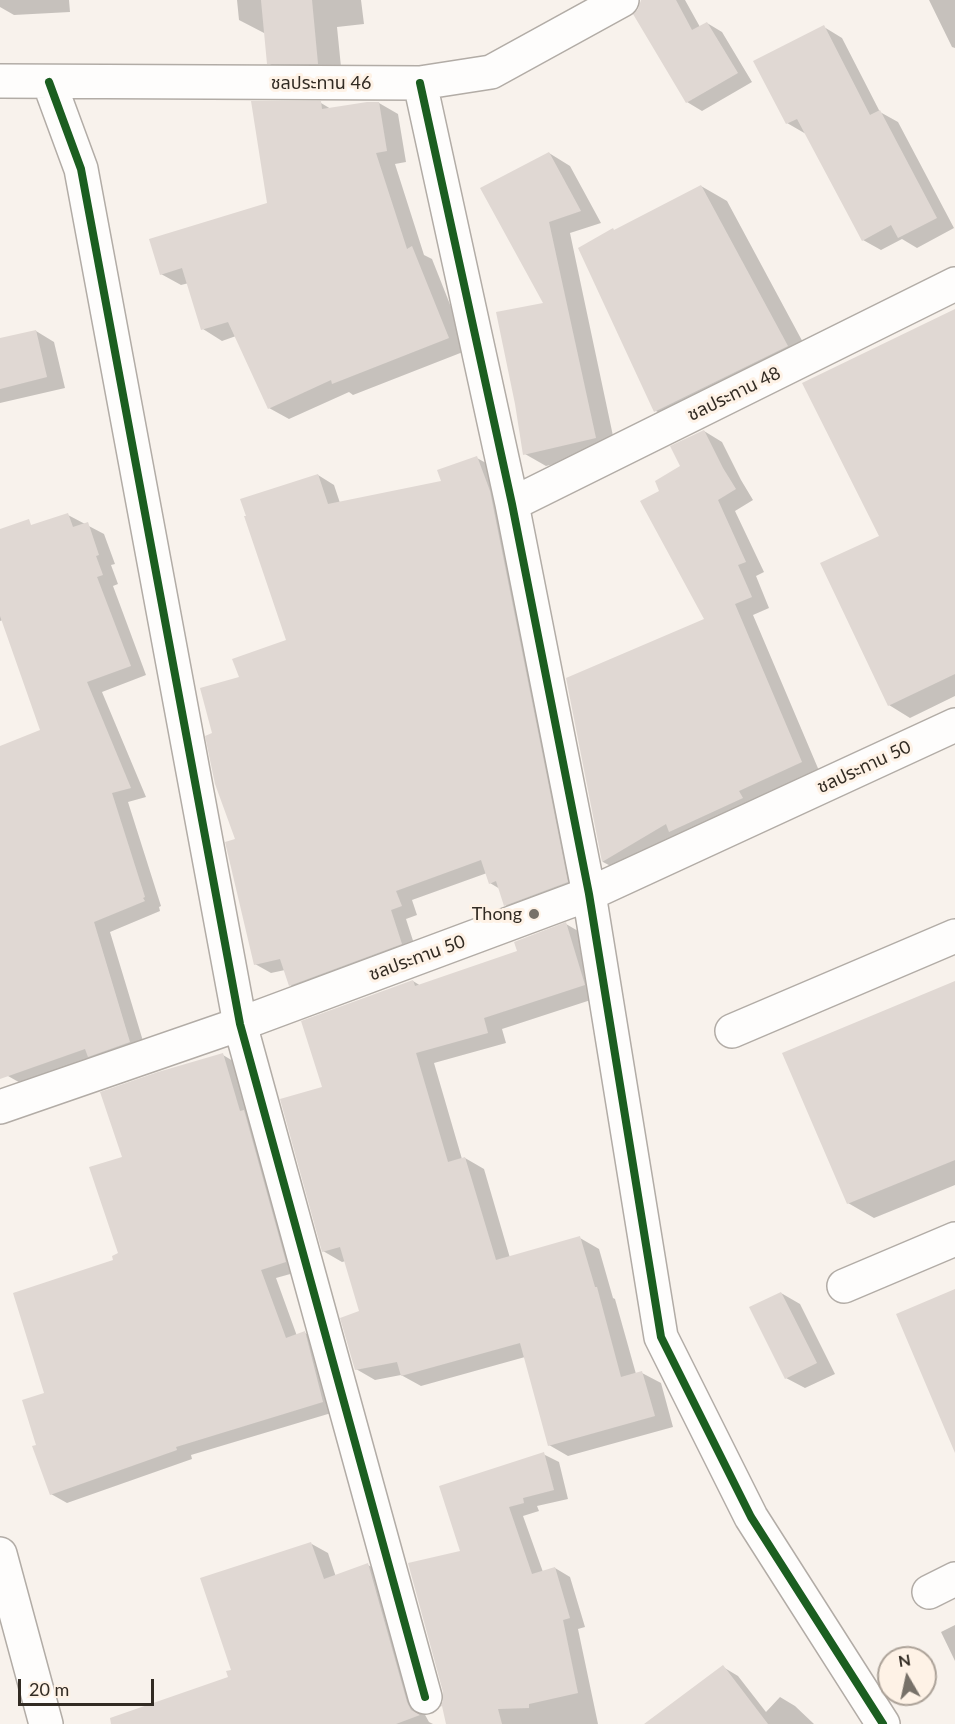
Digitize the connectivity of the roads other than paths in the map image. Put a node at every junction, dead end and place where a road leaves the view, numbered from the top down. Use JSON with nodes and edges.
{"nodes":[{"id":1,"x":622,"y":0,"type":"edge"},
{"id":2,"x":0,"y":81,"type":"edge"},
{"id":3,"x":49,"y":82,"type":"junction"},
{"id":4,"x":420,"y":83,"type":"junction"},
{"id":5,"x":955,"y":284,"type":"edge"},
{"id":6,"x":512,"y":504,"type":"junction"},
{"id":7,"x":955,"y":725,"type":"edge"},
{"id":8,"x":588,"y":894,"type":"junction"},
{"id":9,"x":955,"y":936,"type":"edge"},
{"id":10,"x":240,"y":1024,"type":"junction"},
{"id":11,"x":732,"y":1031,"type":"dead end"},
{"id":12,"x":0,"y":1107,"type":"edge"},
{"id":13,"x":955,"y":1239,"type":"edge"},
{"id":14,"x":844,"y":1286,"type":"dead end"},
{"id":15,"x":0,"y":1554,"type":"edge"},
{"id":16,"x":424,"y":1697,"type":"dead end"},
{"id":17,"x":46,"y":1724,"type":"edge"},
{"id":18,"x":883,"y":1724,"type":"edge"}],
"edges":[{"from":1,"to":4,"type":"street","name":"ชลประทาน 46"},
{"from":2,"to":3,"type":"street","name":"ชลประทาน 46"},
{"from":3,"to":4,"type":"street","name":"ชลประทาน 46"},
{"from":3,"to":10,"type":"street"},
{"from":4,"to":6,"type":"street"},
{"from":5,"to":6,"type":"street","name":"ชลประทาน 48"},
{"from":6,"to":8,"type":"street"},
{"from":7,"to":8,"type":"street","name":"ชลประทาน 50"},
{"from":8,"to":10,"type":"street","name":"ชลประทาน 50"},
{"from":8,"to":18,"type":"street"},
{"from":9,"to":11,"type":"street"},
{"from":10,"to":12,"type":"street","name":"ชลประทาน 50"},
{"from":10,"to":16,"type":"street"},
{"from":13,"to":14,"type":"street"},
{"from":15,"to":17,"type":"street"}]}
